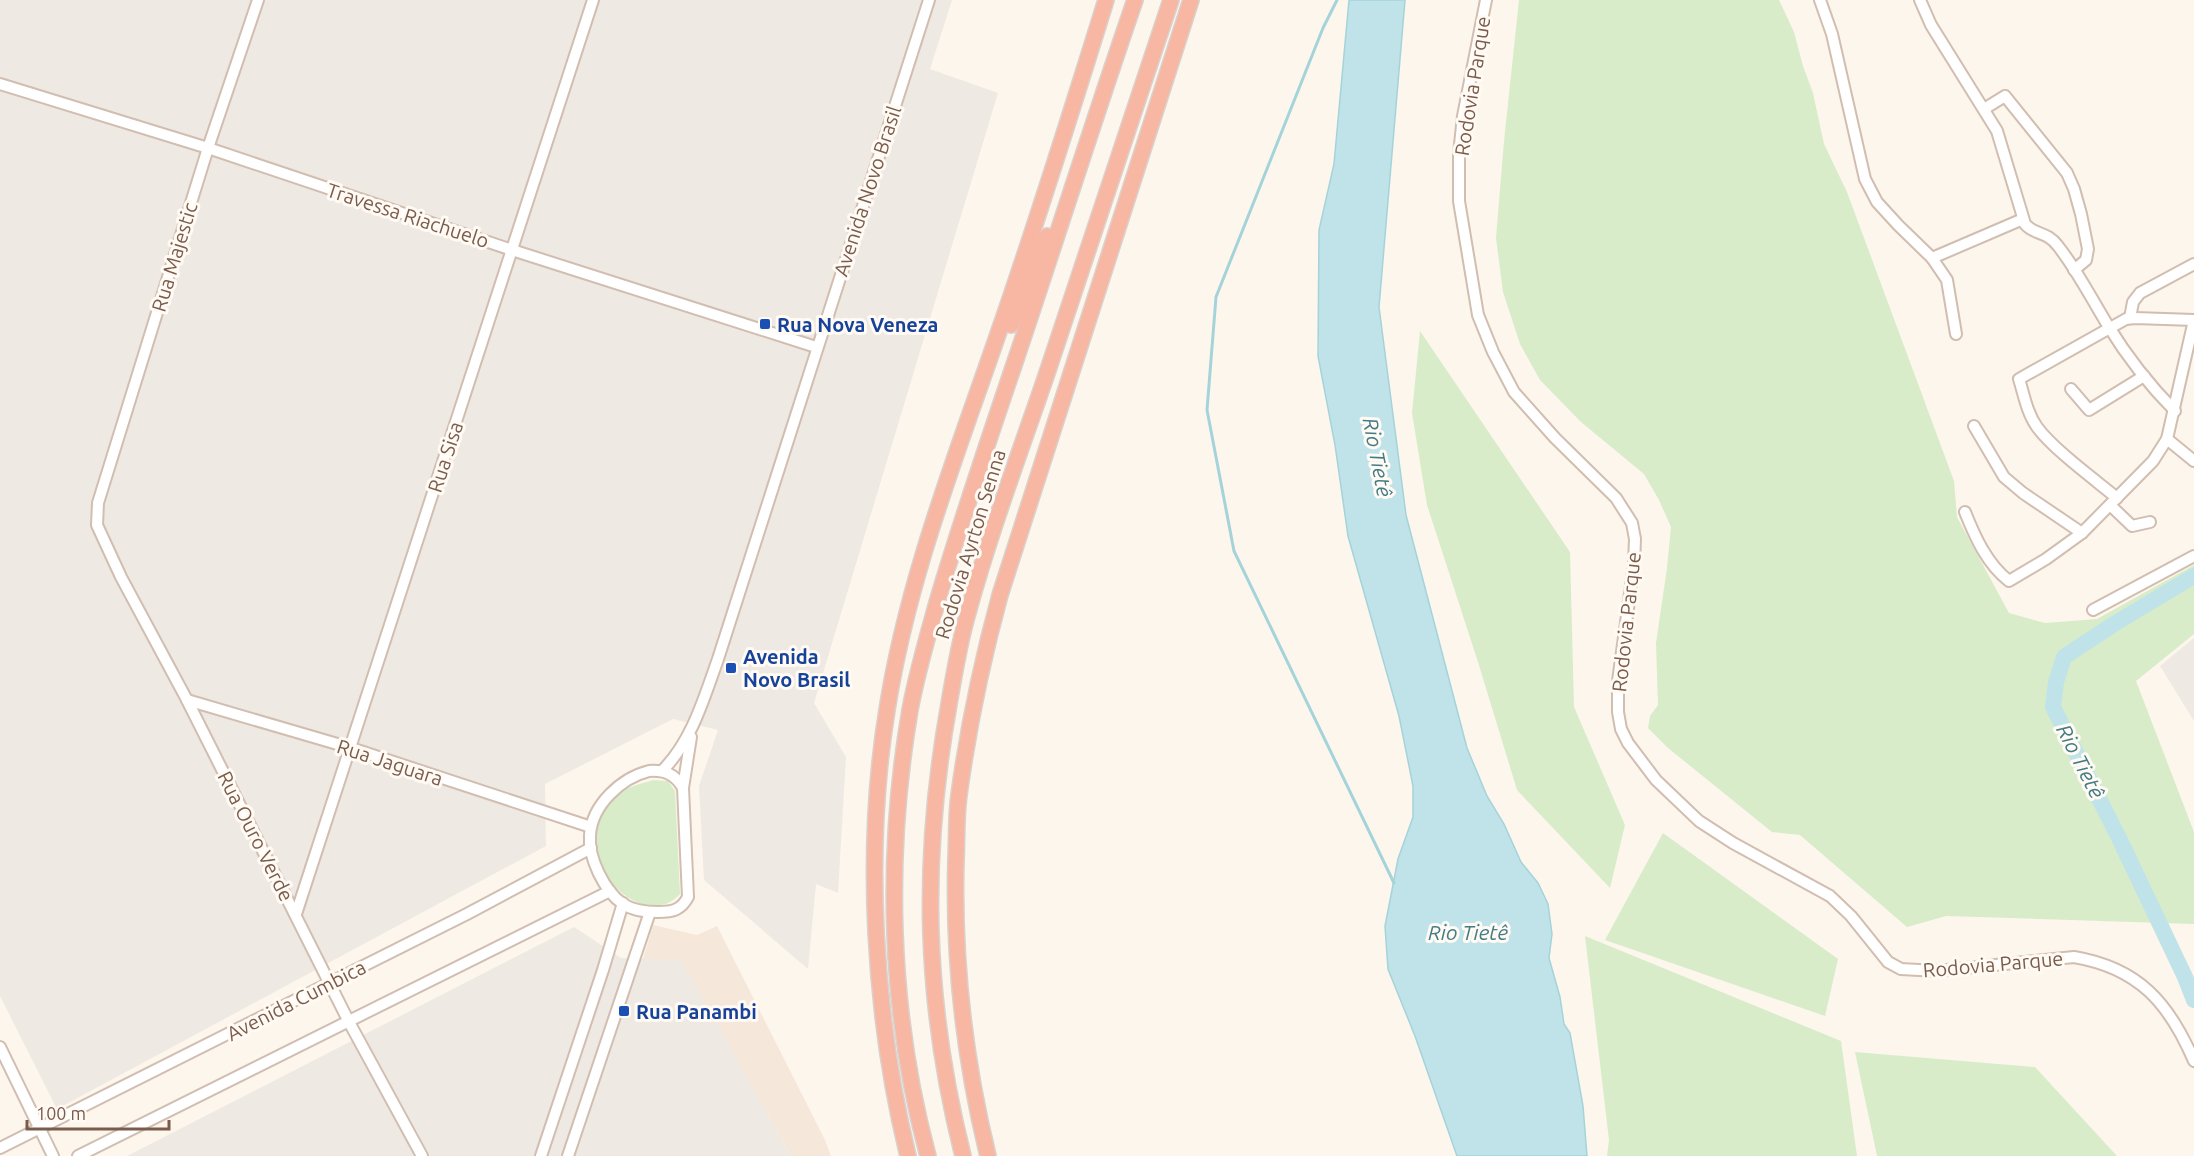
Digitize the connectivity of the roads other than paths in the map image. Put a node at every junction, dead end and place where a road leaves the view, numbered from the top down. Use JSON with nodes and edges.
{"nodes":[{"id":1,"x":258,"y":0,"type":"edge"},
{"id":2,"x":594,"y":0,"type":"edge"},
{"id":3,"x":929,"y":0,"type":"edge"},
{"id":4,"x":1106,"y":0,"type":"edge"},
{"id":5,"x":1135,"y":0,"type":"edge"},
{"id":6,"x":1171,"y":0,"type":"edge"},
{"id":7,"x":1191,"y":0,"type":"edge"},
{"id":8,"x":1486,"y":0,"type":"edge"},
{"id":9,"x":1820,"y":0,"type":"edge"},
{"id":10,"x":1920,"y":0,"type":"edge"},
{"id":11,"x":0,"y":84,"type":"edge"},
{"id":12,"x":1103,"y":93,"type":"junction"},
{"id":13,"x":1984,"y":109,"type":"junction"},
{"id":14,"x":208,"y":148,"type":"junction"},
{"id":15,"x":2023,"y":219,"type":"junction"},
{"id":16,"x":512,"y":250,"type":"junction"},
{"id":17,"x":1932,"y":258,"type":"junction"},
{"id":18,"x":2194,"y":264,"type":"edge"},
{"id":19,"x":2074,"y":270,"type":"junction"},
{"id":20,"x":2130,"y":318,"type":"junction"},
{"id":21,"x":2194,"y":320,"type":"edge"},
{"id":22,"x":2109,"y":327,"type":"junction"},
{"id":23,"x":1956,"y":334,"type":"dead end"},
{"id":24,"x":816,"y":347,"type":"junction"},
{"id":25,"x":987,"y":366,"type":"junction"},
{"id":26,"x":2144,"y":376,"type":"junction"},
{"id":27,"x":2071,"y":389,"type":"dead end"},
{"id":28,"x":2175,"y":411,"type":"junction"},
{"id":29,"x":1974,"y":426,"type":"dead end"},
{"id":30,"x":2167,"y":439,"type":"junction"},
{"id":31,"x":2194,"y":461,"type":"edge"},
{"id":32,"x":2113,"y":501,"type":"junction"},
{"id":33,"x":1965,"y":512,"type":"dead end"},
{"id":34,"x":96,"y":515,"type":"joint"},
{"id":35,"x":2150,"y":522,"type":"dead end"},
{"id":36,"x":2082,"y":533,"type":"junction"},
{"id":37,"x":2194,"y":556,"type":"edge"},
{"id":38,"x":2093,"y":610,"type":"dead end"},
{"id":39,"x":187,"y":700,"type":"junction"},
{"id":40,"x":693,"y":725,"type":"junction"},
{"id":41,"x":351,"y":748,"type":"junction"},
{"id":42,"x":662,"y":771,"type":"junction"},
{"id":43,"x":683,"y":788,"type":"junction"},
{"id":44,"x":591,"y":826,"type":"junction"},
{"id":45,"x":591,"y":848,"type":"junction"},
{"id":46,"x":610,"y":891,"type":"junction"},
{"id":47,"x":623,"y":903,"type":"junction"},
{"id":48,"x":650,"y":912,"type":"junction"},
{"id":49,"x":296,"y":914,"type":"junction"},
{"id":50,"x":330,"y":983,"type":"junction"},
{"id":51,"x":349,"y":1022,"type":"junction"},
{"id":52,"x":0,"y":1047,"type":"edge"},
{"id":53,"x":2194,"y":1061,"type":"edge"},
{"id":54,"x":40,"y":1128,"type":"junction"},
{"id":55,"x":0,"y":1148,"type":"edge"},
{"id":56,"x":53,"y":1156,"type":"edge"},
{"id":57,"x":78,"y":1156,"type":"edge"},
{"id":58,"x":422,"y":1156,"type":"edge"},
{"id":59,"x":541,"y":1156,"type":"edge"},
{"id":60,"x":568,"y":1156,"type":"edge"},
{"id":61,"x":908,"y":1156,"type":"edge"},
{"id":62,"x":928,"y":1156,"type":"edge"},
{"id":63,"x":963,"y":1156,"type":"edge"},
{"id":64,"x":988,"y":1156,"type":"edge"}],
"edges":[{"from":1,"to":14,"type":"street","name":"Rua Majestic"},
{"from":2,"to":16,"type":"street","name":"Rua Sisa"},
{"from":3,"to":24,"type":"street","name":"Avenida Novo Brasil"},
{"from":4,"to":25,"type":"highway"},
{"from":5,"to":12,"type":"highway","name":"Rodovia Ayrton Senna"},
{"from":6,"to":63,"type":"highway","name":"Rodovia Ayrton Senna"},
{"from":7,"to":64,"type":"highway"},
{"from":8,"to":53,"type":"street","name":"Rodovia Parque"},
{"from":9,"to":17,"type":"street"},
{"from":10,"to":13,"type":"street"},
{"from":11,"to":14,"type":"street","name":"Travessa Riachuelo"},
{"from":12,"to":25,"type":"highway"},
{"from":12,"to":62,"type":"highway","name":"Rodovia Ayrton Senna"},
{"from":13,"to":15,"type":"street"},
{"from":13,"to":19,"type":"street"},
{"from":14,"to":16,"type":"street","name":"Travessa Riachuelo"},
{"from":14,"to":34,"type":"street","name":"Rua Majestic"},
{"from":15,"to":17,"type":"street"},
{"from":15,"to":19,"type":"street"},
{"from":16,"to":24,"type":"street","name":"Travessa Riachuelo"},
{"from":16,"to":41,"type":"street","name":"Rua Sisa"},
{"from":17,"to":23,"type":"street"},
{"from":18,"to":20,"type":"street"},
{"from":19,"to":22,"type":"street"},
{"from":20,"to":21,"type":"street"},
{"from":20,"to":22,"type":"street"},
{"from":21,"to":28,"type":"street"},
{"from":22,"to":26,"type":"street"},
{"from":22,"to":32,"type":"street"},
{"from":24,"to":40,"type":"street","name":"Avenida Novo Brasil"},
{"from":25,"to":61,"type":"highway"},
{"from":26,"to":27,"type":"street"},
{"from":26,"to":28,"type":"street"},
{"from":28,"to":30,"type":"street"},
{"from":29,"to":36,"type":"street"},
{"from":30,"to":31,"type":"street"},
{"from":30,"to":32,"type":"street"},
{"from":32,"to":35,"type":"street"},
{"from":32,"to":36,"type":"street"},
{"from":33,"to":36,"type":"street"},
{"from":34,"to":39,"type":"street","name":"Rua Ouro Verde"},
{"from":37,"to":38,"type":"street"},
{"from":39,"to":41,"type":"street","name":"Rua Jaguara"},
{"from":39,"to":49,"type":"street","name":"Rua Ouro Verde"},
{"from":40,"to":42,"type":"street","name":"Avenida Novo Brasil"},
{"from":40,"to":43,"type":"street","name":"Avenida Novo Brasil"},
{"from":41,"to":44,"type":"street","name":"Rua Jaguara"},
{"from":41,"to":49,"type":"street","name":"Rua Sisa"},
{"from":42,"to":43,"type":"street"},
{"from":42,"to":44,"type":"street"},
{"from":43,"to":48,"type":"street"},
{"from":44,"to":45,"type":"street"},
{"from":45,"to":46,"type":"street"},
{"from":45,"to":50,"type":"street","name":"Avenida Cumbica"},
{"from":46,"to":47,"type":"street"},
{"from":46,"to":51,"type":"street","name":"Avenida Cumbica"},
{"from":47,"to":48,"type":"street"},
{"from":47,"to":59,"type":"street"},
{"from":48,"to":60,"type":"street"},
{"from":49,"to":50,"type":"street","name":"Rua Ouro Verde"},
{"from":50,"to":51,"type":"street","name":"Rua Ouro Verde"},
{"from":50,"to":54,"type":"street","name":"Avenida Cumbica"},
{"from":51,"to":57,"type":"street","name":"Avenida Cumbica"},
{"from":51,"to":58,"type":"street","name":"Rua Ouro Verde"},
{"from":52,"to":54,"type":"street"},
{"from":54,"to":55,"type":"street","name":"Avenida Cumbica"},
{"from":54,"to":56,"type":"street"}]}
